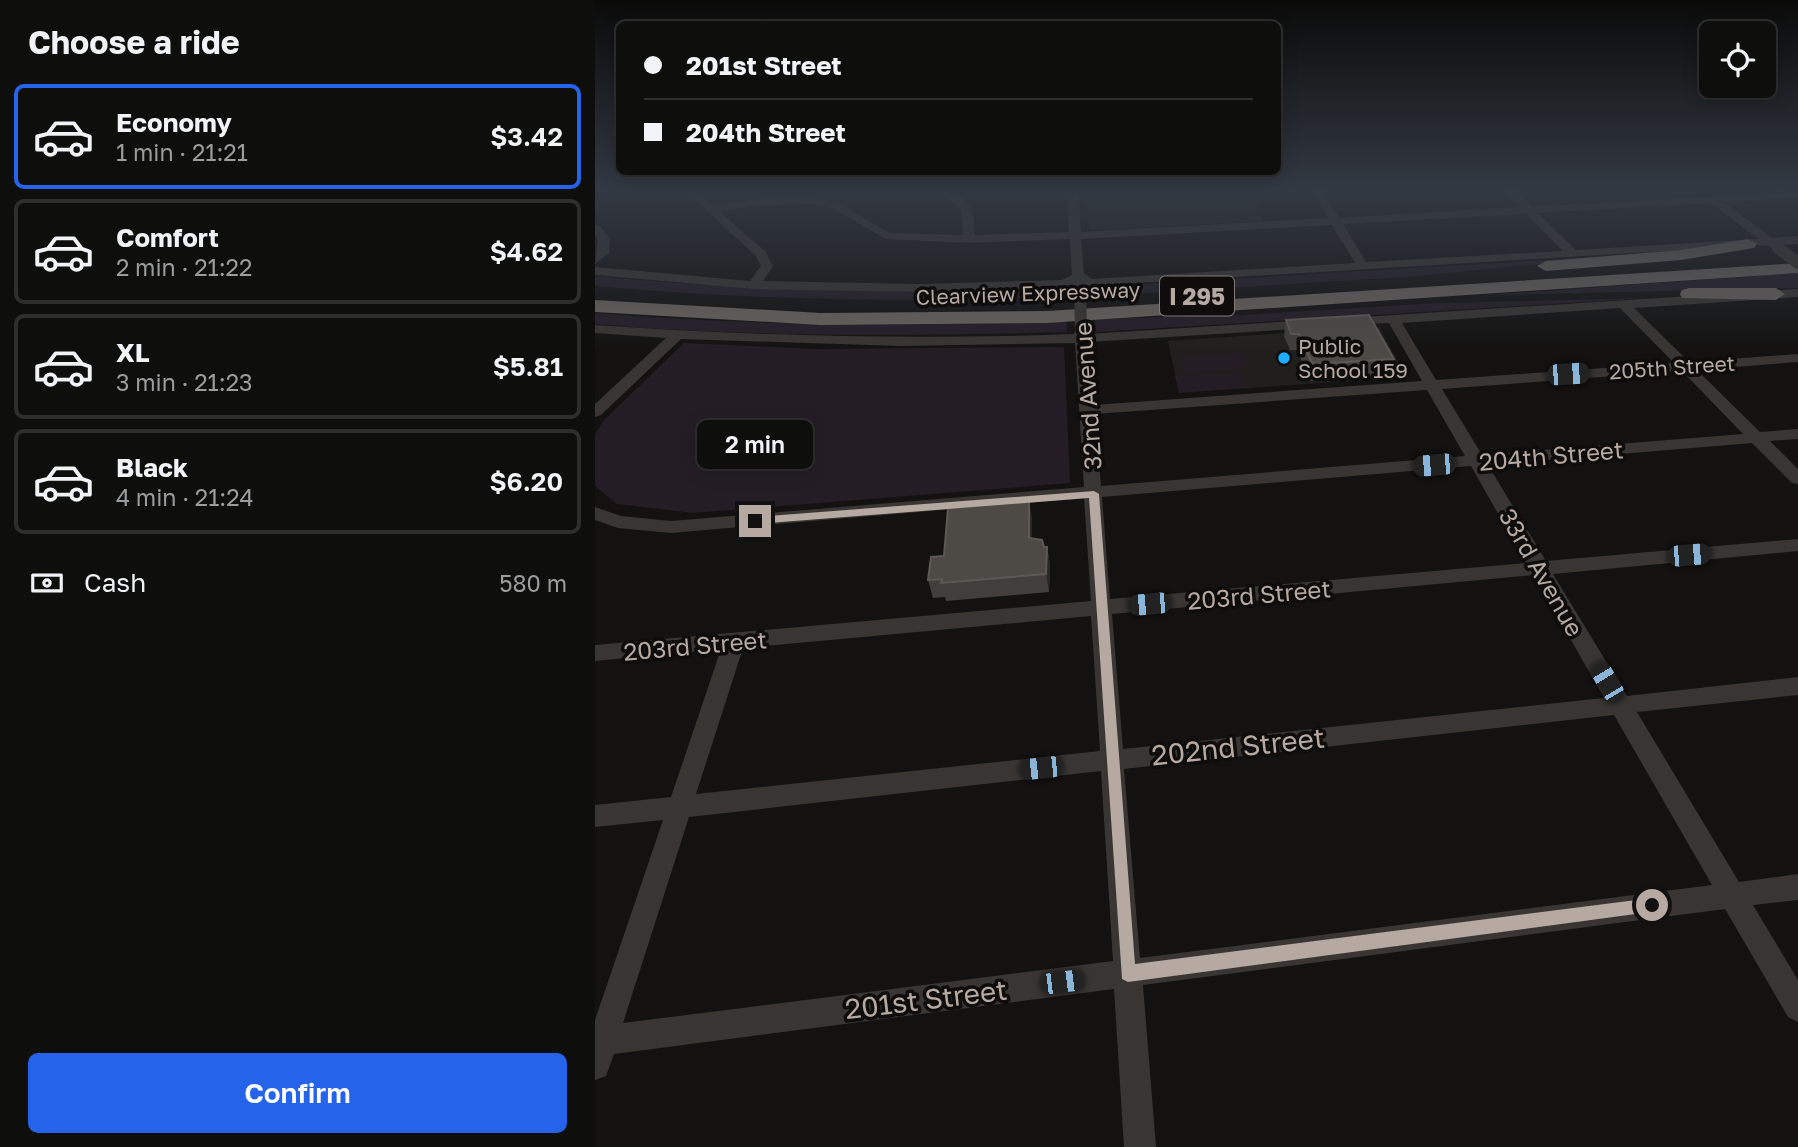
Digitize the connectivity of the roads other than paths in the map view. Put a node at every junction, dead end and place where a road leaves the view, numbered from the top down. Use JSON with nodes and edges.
{"nodes":[{"id":1,"x":604,"y":244,"type":"edge"},
{"id":2,"x":749,"y":244,"type":"edge"},
{"id":3,"x":1077,"y":244,"type":"edge"},
{"id":4,"x":1349,"y":244,"type":"edge"},
{"id":5,"x":1563,"y":244,"type":"edge"},
{"id":6,"x":1748,"y":244,"type":"junction"},
{"id":7,"x":1781,"y":244,"type":"edge"},
{"id":8,"x":1774,"y":245,"type":"junction"},
{"id":9,"x":1574,"y":255,"type":"junction"},
{"id":10,"x":1798,"y":257,"type":"edge"},
{"id":11,"x":595,"y":260,"type":"edge"},
{"id":12,"x":1798,"y":262,"type":"edge"},
{"id":13,"x":1363,"y":267,"type":"junction"},
{"id":14,"x":1798,"y":268,"type":"edge"},
{"id":15,"x":595,"y":271,"type":"edge"},
{"id":16,"x":1079,"y":276,"type":"junction"},
{"id":17,"x":754,"y":285,"type":"junction"},
{"id":18,"x":1347,"y":287,"type":"junction"},
{"id":19,"x":595,"y":293,"type":"edge"},
{"id":20,"x":1798,"y":293,"type":"edge"},
{"id":21,"x":1776,"y":294,"type":"junction"},
{"id":22,"x":1623,"y":304,"type":"junction"},
{"id":23,"x":1259,"y":305,"type":"junction"},
{"id":24,"x":595,"y":306,"type":"edge"},
{"id":25,"x":1394,"y":319,"type":"junction"},
{"id":26,"x":595,"y":329,"type":"edge"},
{"id":27,"x":677,"y":335,"type":"junction"},
{"id":28,"x":1081,"y":335,"type":"junction"},
{"id":29,"x":1798,"y":358,"type":"edge"},
{"id":30,"x":1685,"y":366,"type":"junction"},
{"id":31,"x":1431,"y":384,"type":"junction"},
{"id":32,"x":599,"y":404,"type":"edge"},
{"id":33,"x":1086,"y":410,"type":"junction"},
{"id":34,"x":1798,"y":434,"type":"edge"},
{"id":35,"x":1761,"y":442,"type":"junction"},
{"id":36,"x":1798,"y":443,"type":"edge"},
{"id":37,"x":1479,"y":465,"type":"junction"},
{"id":38,"x":1798,"y":479,"type":"edge"},
{"id":39,"x":1094,"y":494,"type":"junction"},
{"id":40,"x":595,"y":513,"type":"edge"},
{"id":41,"x":1798,"y":545,"type":"edge"},
{"id":42,"x":1540,"y":568,"type":"junction"},
{"id":43,"x":1102,"y":608,"type":"junction"},
{"id":44,"x":734,"y":642,"type":"junction"},
{"id":45,"x":595,"y":653,"type":"edge"},
{"id":46,"x":1798,"y":686,"type":"edge"},
{"id":47,"x":1621,"y":705,"type":"junction"},
{"id":48,"x":1113,"y":760,"type":"junction"},
{"id":49,"x":680,"y":806,"type":"junction"},
{"id":50,"x":595,"y":816,"type":"edge"},
{"id":51,"x":1798,"y":887,"type":"edge"},
{"id":52,"x":1732,"y":895,"type":"junction"},
{"id":53,"x":1128,"y":973,"type":"junction"},
{"id":54,"x":1798,"y":1007,"type":"edge"},
{"id":55,"x":598,"y":1049,"type":"edge"},
{"id":56,"x":1140,"y":1147,"type":"edge"}],
"edges":[{"from":1,"to":11,"type":"street"},
{"from":2,"to":17,"type":"street"},
{"from":3,"to":16,"type":"street","name":"32nd Avenue"},
{"from":4,"to":13,"type":"street"},
{"from":5,"to":9,"type":"street"},
{"from":6,"to":8,"type":"street"},
{"from":6,"to":9,"type":"street"},
{"from":6,"to":18,"type":"highway"},
{"from":7,"to":8,"type":"street"},
{"from":8,"to":12,"type":"street","bridge":true},
{"from":9,"to":13,"type":"street"},
{"from":10,"to":18,"type":"highway","name":"Clearview Expressway","number":"I 295"},
{"from":13,"to":16,"type":"street"},
{"from":14,"to":23,"type":"highway","name":"Clearview Expressway","number":"I 295"},
{"from":15,"to":17,"type":"street"},
{"from":16,"to":17,"type":"street"},
{"from":16,"to":28,"type":"street","name":"32nd Avenue","bridge":true},
{"from":18,"to":19,"type":"highway","name":"Clearview Expressway","number":"I 295"},
{"from":20,"to":21,"type":"street","name":"Clearview Expressway"},
{"from":21,"to":22,"type":"street","name":"Clearview Expressway"},
{"from":21,"to":23,"type":"highway"},
{"from":22,"to":25,"type":"street","name":"Clearview Expressway"},
{"from":22,"to":30,"type":"street"},
{"from":23,"to":24,"type":"highway","name":"Clearview Expressway","number":"I 295"},
{"from":25,"to":28,"type":"street","name":"Clearview Expressway"},
{"from":25,"to":31,"type":"street","name":"33rd Avenue"},
{"from":26,"to":27,"type":"street","name":"Clearview Expressway"},
{"from":27,"to":28,"type":"street","name":"Clearview Expressway"},
{"from":27,"to":32,"type":"street"},
{"from":28,"to":33,"type":"street","name":"32nd Avenue"},
{"from":29,"to":30,"type":"street","name":"205th Street"},
{"from":30,"to":31,"type":"street","name":"205th Street"},
{"from":30,"to":35,"type":"street"},
{"from":31,"to":33,"type":"street","name":"205th Street"},
{"from":31,"to":37,"type":"street","name":"33rd Avenue"},
{"from":33,"to":39,"type":"street","name":"32nd Avenue"},
{"from":34,"to":35,"type":"street","name":"204th Street"},
{"from":35,"to":36,"type":"street","name":"204th Street"},
{"from":35,"to":37,"type":"street","name":"204th Street"},
{"from":35,"to":38,"type":"street"},
{"from":37,"to":39,"type":"street","name":"204th Street"},
{"from":37,"to":42,"type":"street","name":"33rd Avenue"},
{"from":39,"to":40,"type":"street","name":"204th Street"},
{"from":39,"to":43,"type":"street","name":"32nd Avenue"},
{"from":41,"to":42,"type":"street","name":"203rd Street"},
{"from":42,"to":43,"type":"street","name":"203rd Street"},
{"from":42,"to":47,"type":"street","name":"33rd Avenue"},
{"from":43,"to":44,"type":"street","name":"203rd Street"},
{"from":43,"to":48,"type":"street","name":"32nd Avenue"},
{"from":44,"to":45,"type":"street","name":"203rd Street"},
{"from":44,"to":49,"type":"street"},
{"from":46,"to":47,"type":"street","name":"202nd Street"},
{"from":47,"to":48,"type":"street","name":"202nd Street"},
{"from":47,"to":52,"type":"street","name":"33rd Avenue"},
{"from":48,"to":49,"type":"street","name":"202nd Street"},
{"from":48,"to":53,"type":"street","name":"32nd Avenue"},
{"from":49,"to":50,"type":"street","name":"202nd Street"},
{"from":49,"to":55,"type":"street"},
{"from":51,"to":52,"type":"street","name":"201st Street"},
{"from":52,"to":53,"type":"street","name":"201st Street"},
{"from":52,"to":54,"type":"street","name":"33rd Avenue"},
{"from":53,"to":55,"type":"street","name":"201st Street"},
{"from":53,"to":56,"type":"street","name":"32nd Avenue"}]}
